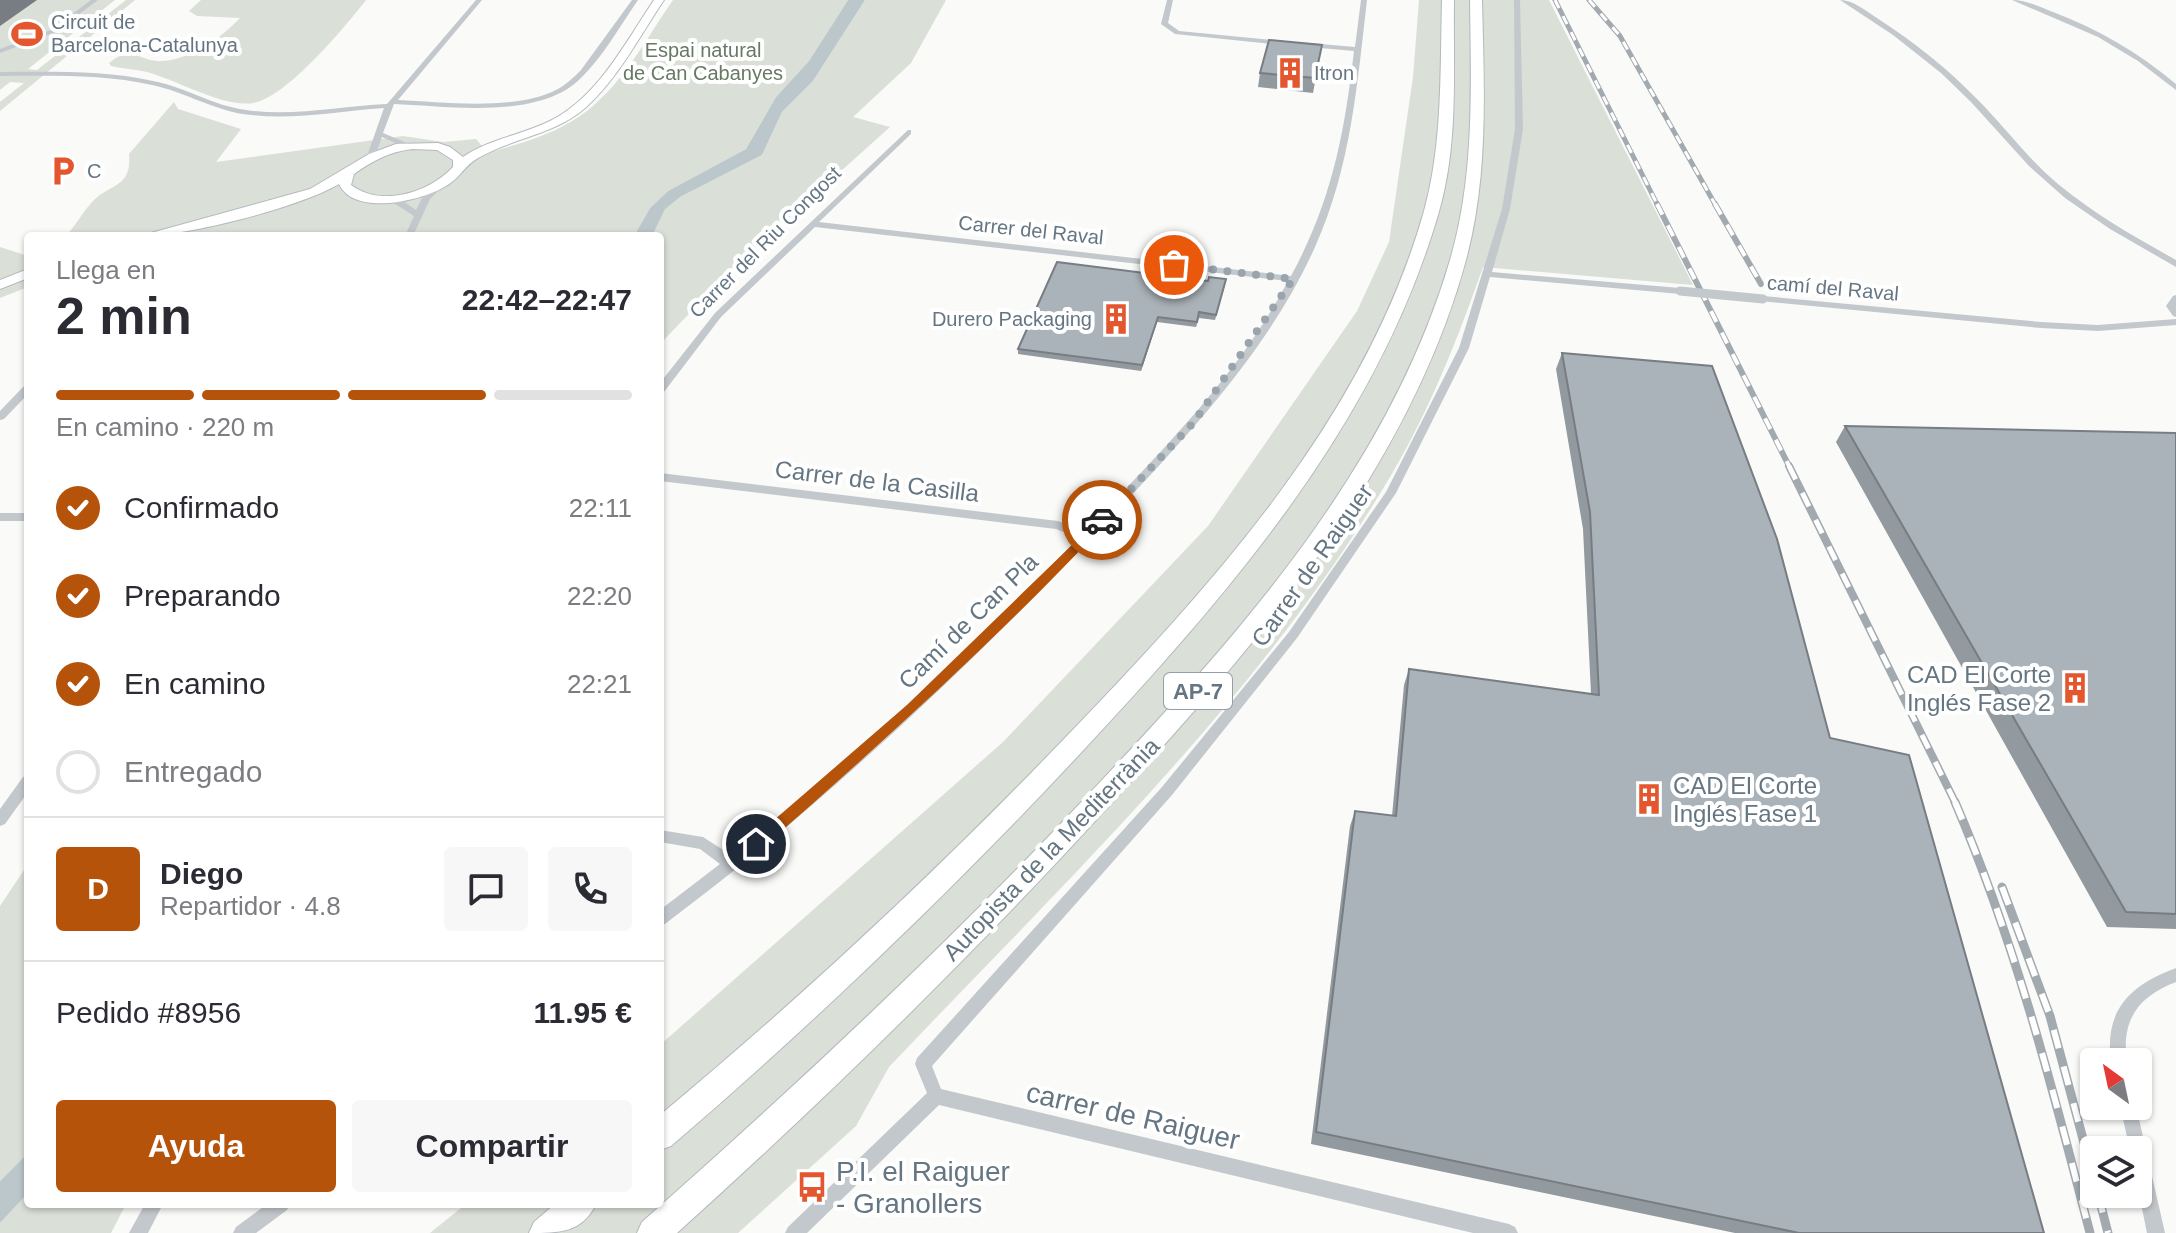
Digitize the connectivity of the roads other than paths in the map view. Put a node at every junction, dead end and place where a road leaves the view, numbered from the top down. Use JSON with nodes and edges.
{"nodes":[{"id":1,"x":95,"y":0,"type":"edge"},
{"id":2,"x":479,"y":0,"type":"edge"},
{"id":3,"x":635,"y":0,"type":"edge"},
{"id":4,"x":649,"y":0,"type":"edge"},
{"id":5,"x":659,"y":0,"type":"edge"},
{"id":6,"x":1170,"y":0,"type":"edge"},
{"id":7,"x":1364,"y":0,"type":"edge"},
{"id":8,"x":1448,"y":0,"type":"edge"},
{"id":9,"x":1476,"y":0,"type":"edge"},
{"id":10,"x":1517,"y":0,"type":"edge"},
{"id":11,"x":1843,"y":0,"type":"edge"},
{"id":12,"x":2015,"y":0,"type":"edge"},
{"id":13,"x":1357,"y":49,"type":"junction"},
{"id":14,"x":0,"y":51,"type":"edge"},
{"id":15,"x":0,"y":74,"type":"edge"},
{"id":16,"x":2176,"y":88,"type":"edge"},
{"id":17,"x":391,"y":104,"type":"junction"},
{"id":18,"x":908,"y":132,"type":"dead end"},
{"id":19,"x":380,"y":134,"type":"junction"},
{"id":20,"x":410,"y":146,"type":"junction"},
{"id":21,"x":448,"y":149,"type":"junction"},
{"id":22,"x":371,"y":156,"type":"junction"},
{"id":23,"x":459,"y":166,"type":"junction"},
{"id":24,"x":348,"y":173,"type":"junction"},
{"id":25,"x":443,"y":183,"type":"junction"},
{"id":26,"x":360,"y":196,"type":"junction"},
{"id":27,"x":295,"y":199,"type":"junction"},
{"id":28,"x":385,"y":199,"type":"junction"},
{"id":29,"x":419,"y":216,"type":"junction"},
{"id":30,"x":813,"y":224,"type":"junction"},
{"id":31,"x":162,"y":232,"type":"edge"},
{"id":32,"x":411,"y":232,"type":"edge"},
{"id":33,"x":2175,"y":263,"type":"edge"},
{"id":34,"x":1487,"y":274,"type":"junction"},
{"id":35,"x":24,"y":275,"type":"edge"},
{"id":36,"x":1293,"y":279,"type":"junction"},
{"id":37,"x":0,"y":285,"type":"edge"},
{"id":38,"x":2176,"y":298,"type":"edge"},
{"id":39,"x":2176,"y":314,"type":"edge"},
{"id":40,"x":2176,"y":322,"type":"edge"},
{"id":41,"x":664,"y":385,"type":"edge"},
{"id":42,"x":24,"y":392,"type":"edge"},
{"id":43,"x":0,"y":417,"type":"edge"},
{"id":44,"x":664,"y":477,"type":"edge"},
{"id":45,"x":0,"y":517,"type":"edge"},
{"id":46,"x":24,"y":517,"type":"edge"},
{"id":47,"x":1086,"y":537,"type":"junction"},
{"id":48,"x":24,"y":787,"type":"edge"},
{"id":49,"x":0,"y":820,"type":"edge"},
{"id":50,"x":664,"y":837,"type":"edge"},
{"id":51,"x":732,"y":864,"type":"junction"},
{"id":52,"x":664,"y":916,"type":"edge"},
{"id":53,"x":2176,"y":975,"type":"edge"},
{"id":54,"x":2116,"y":1048,"type":"edge"},
{"id":55,"x":936,"y":1096,"type":"junction"},
{"id":56,"x":664,"y":1132,"type":"edge"},
{"id":57,"x":152,"y":1208,"type":"edge"},
{"id":58,"x":276,"y":1208,"type":"edge"},
{"id":59,"x":575,"y":1208,"type":"edge"},
{"id":60,"x":2151,"y":1208,"type":"edge"},
{"id":61,"x":138,"y":1233,"type":"edge"},
{"id":62,"x":242,"y":1233,"type":"edge"},
{"id":63,"x":545,"y":1233,"type":"edge"},
{"id":64,"x":653,"y":1233,"type":"edge"},
{"id":65,"x":794,"y":1233,"type":"edge"},
{"id":66,"x":1509,"y":1233,"type":"edge"},
{"id":67,"x":2156,"y":1233,"type":"edge"}],
"edges":[{"from":1,"to":14,"type":"street"},
{"from":2,"to":17,"type":"street"},
{"from":3,"to":17,"type":"street"},
{"from":4,"to":21,"type":"street"},
{"from":5,"to":23,"type":"street"},
{"from":6,"to":13,"type":"street"},
{"from":7,"to":13,"type":"street","name":"Camí de Can Pla"},
{"from":8,"to":56,"type":"highway","number":"AP-7"},
{"from":9,"to":64,"type":"highway","name":"Autopista de la Mediterrània","number":"AP-7"},
{"from":10,"to":34,"type":"street","name":"Carrer de Raiguer"},
{"from":11,"to":33,"type":"street"},
{"from":12,"to":16,"type":"street"},
{"from":13,"to":36,"type":"street","name":"Camí de Can Pla"},
{"from":15,"to":17,"type":"street"},
{"from":17,"to":19,"type":"street"},
{"from":18,"to":30,"type":"street","name":"Carrer del Riu Congost"},
{"from":19,"to":20,"type":"street"},
{"from":19,"to":22,"type":"street"},
{"from":20,"to":21,"type":"street"},
{"from":20,"to":22,"type":"street"},
{"from":21,"to":23,"type":"street"},
{"from":22,"to":24,"type":"street"},
{"from":23,"to":25,"type":"street"},
{"from":24,"to":26,"type":"street"},
{"from":24,"to":27,"type":"street"},
{"from":25,"to":28,"type":"street"},
{"from":25,"to":29,"type":"street"},
{"from":26,"to":27,"type":"street"},
{"from":26,"to":28,"type":"street"},
{"from":27,"to":31,"type":"street"},
{"from":28,"to":29,"type":"street"},
{"from":29,"to":32,"type":"street"},
{"from":30,"to":36,"type":"street","name":"Carrer del Raval"},
{"from":30,"to":41,"type":"street","name":"Carrer del Riu Congost"},
{"from":34,"to":40,"type":"street","name":"camí del Raval","bridge":true},
{"from":34,"to":55,"type":"street","name":"Carrer de Raiguer"},
{"from":35,"to":37,"type":"street"},
{"from":36,"to":47,"type":"street","name":"Camí de Can Pla"},
{"from":38,"to":39,"type":"street"},
{"from":42,"to":43,"type":"street"},
{"from":44,"to":47,"type":"street","name":"Carrer de la Casilla"},
{"from":45,"to":46,"type":"street"},
{"from":47,"to":51,"type":"street","name":"Camí de Can Pla"},
{"from":48,"to":49,"type":"street"},
{"from":50,"to":51,"type":"street"},
{"from":51,"to":52,"type":"street","name":"Camí de Can Pla"},
{"from":53,"to":54,"type":"street"},
{"from":55,"to":65,"type":"street"},
{"from":55,"to":66,"type":"street","name":"carrer de Raiguer"},
{"from":57,"to":61,"type":"street"},
{"from":58,"to":62,"type":"street"},
{"from":59,"to":63,"type":"highway"},
{"from":60,"to":67,"type":"street"}]}
